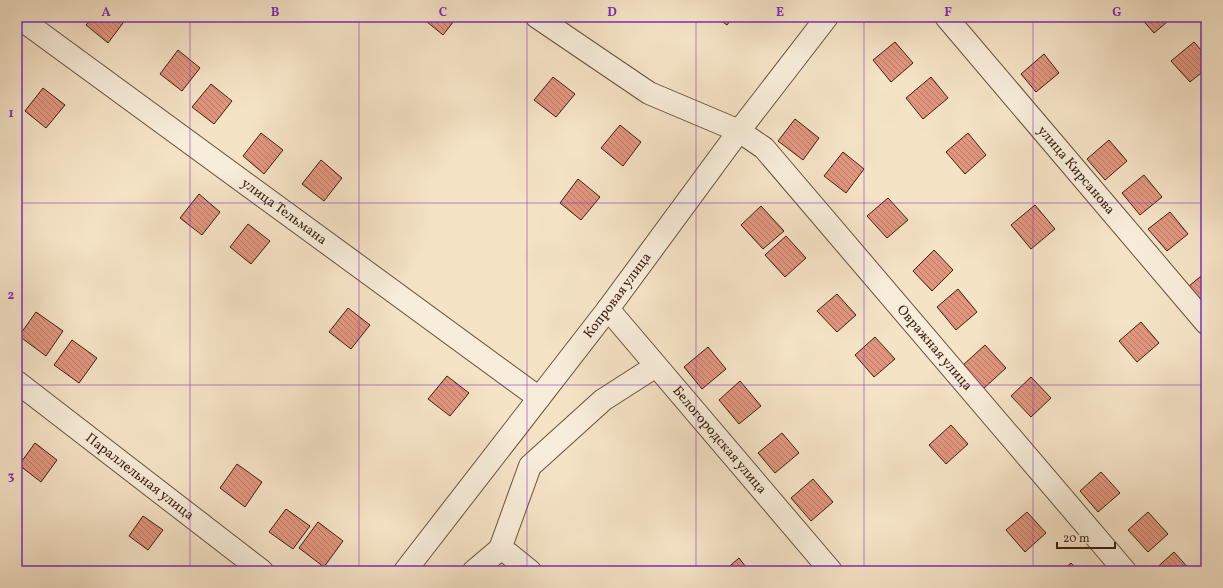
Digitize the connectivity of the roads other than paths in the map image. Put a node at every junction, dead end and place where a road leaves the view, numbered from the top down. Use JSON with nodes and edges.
{"nodes":[{"id":1,"x":537,"y":17,"type":"edge"},
{"id":2,"x":827,"y":17,"type":"edge"},
{"id":3,"x":946,"y":17,"type":"edge"},
{"id":4,"x":29,"y":24,"type":"dead end"},
{"id":5,"x":739,"y":131,"type":"junction"},
{"id":6,"x":608,"y":309,"type":"junction"},
{"id":7,"x":1206,"y":323,"type":"edge"},
{"id":8,"x":656,"y":366,"type":"junction"},
{"id":9,"x":17,"y":382,"type":"edge"},
{"id":10,"x":539,"y":398,"type":"junction"},
{"id":11,"x":500,"y":549,"type":"junction"},
{"id":12,"x":262,"y":571,"type":"edge"},
{"id":13,"x":405,"y":571,"type":"edge"},
{"id":14,"x":474,"y":571,"type":"edge"},
{"id":15,"x":530,"y":571,"type":"edge"},
{"id":16,"x":830,"y":571,"type":"edge"},
{"id":17,"x":1125,"y":571,"type":"edge"}],
"edges":[{"from":1,"to":5,"type":"street","name":"Овражная улица"},
{"from":2,"to":5,"type":"street","name":"Копровая улица"},
{"from":3,"to":7,"type":"street","name":"улица Кирсанова"},
{"from":4,"to":10,"type":"street","name":"улица Тельмана"},
{"from":5,"to":6,"type":"street","name":"Копровая улица"},
{"from":5,"to":17,"type":"street","name":"Овражная улица"},
{"from":6,"to":8,"type":"street","name":"Белогородская улица"},
{"from":6,"to":10,"type":"street","name":"Копровая улица"},
{"from":8,"to":11,"type":"street"},
{"from":8,"to":16,"type":"street","name":"Белогородская улица"},
{"from":9,"to":12,"type":"street","name":"Параллельная улица"},
{"from":10,"to":13,"type":"street","name":"Копровая улица"},
{"from":11,"to":14,"type":"street"},
{"from":11,"to":15,"type":"street"}]}
